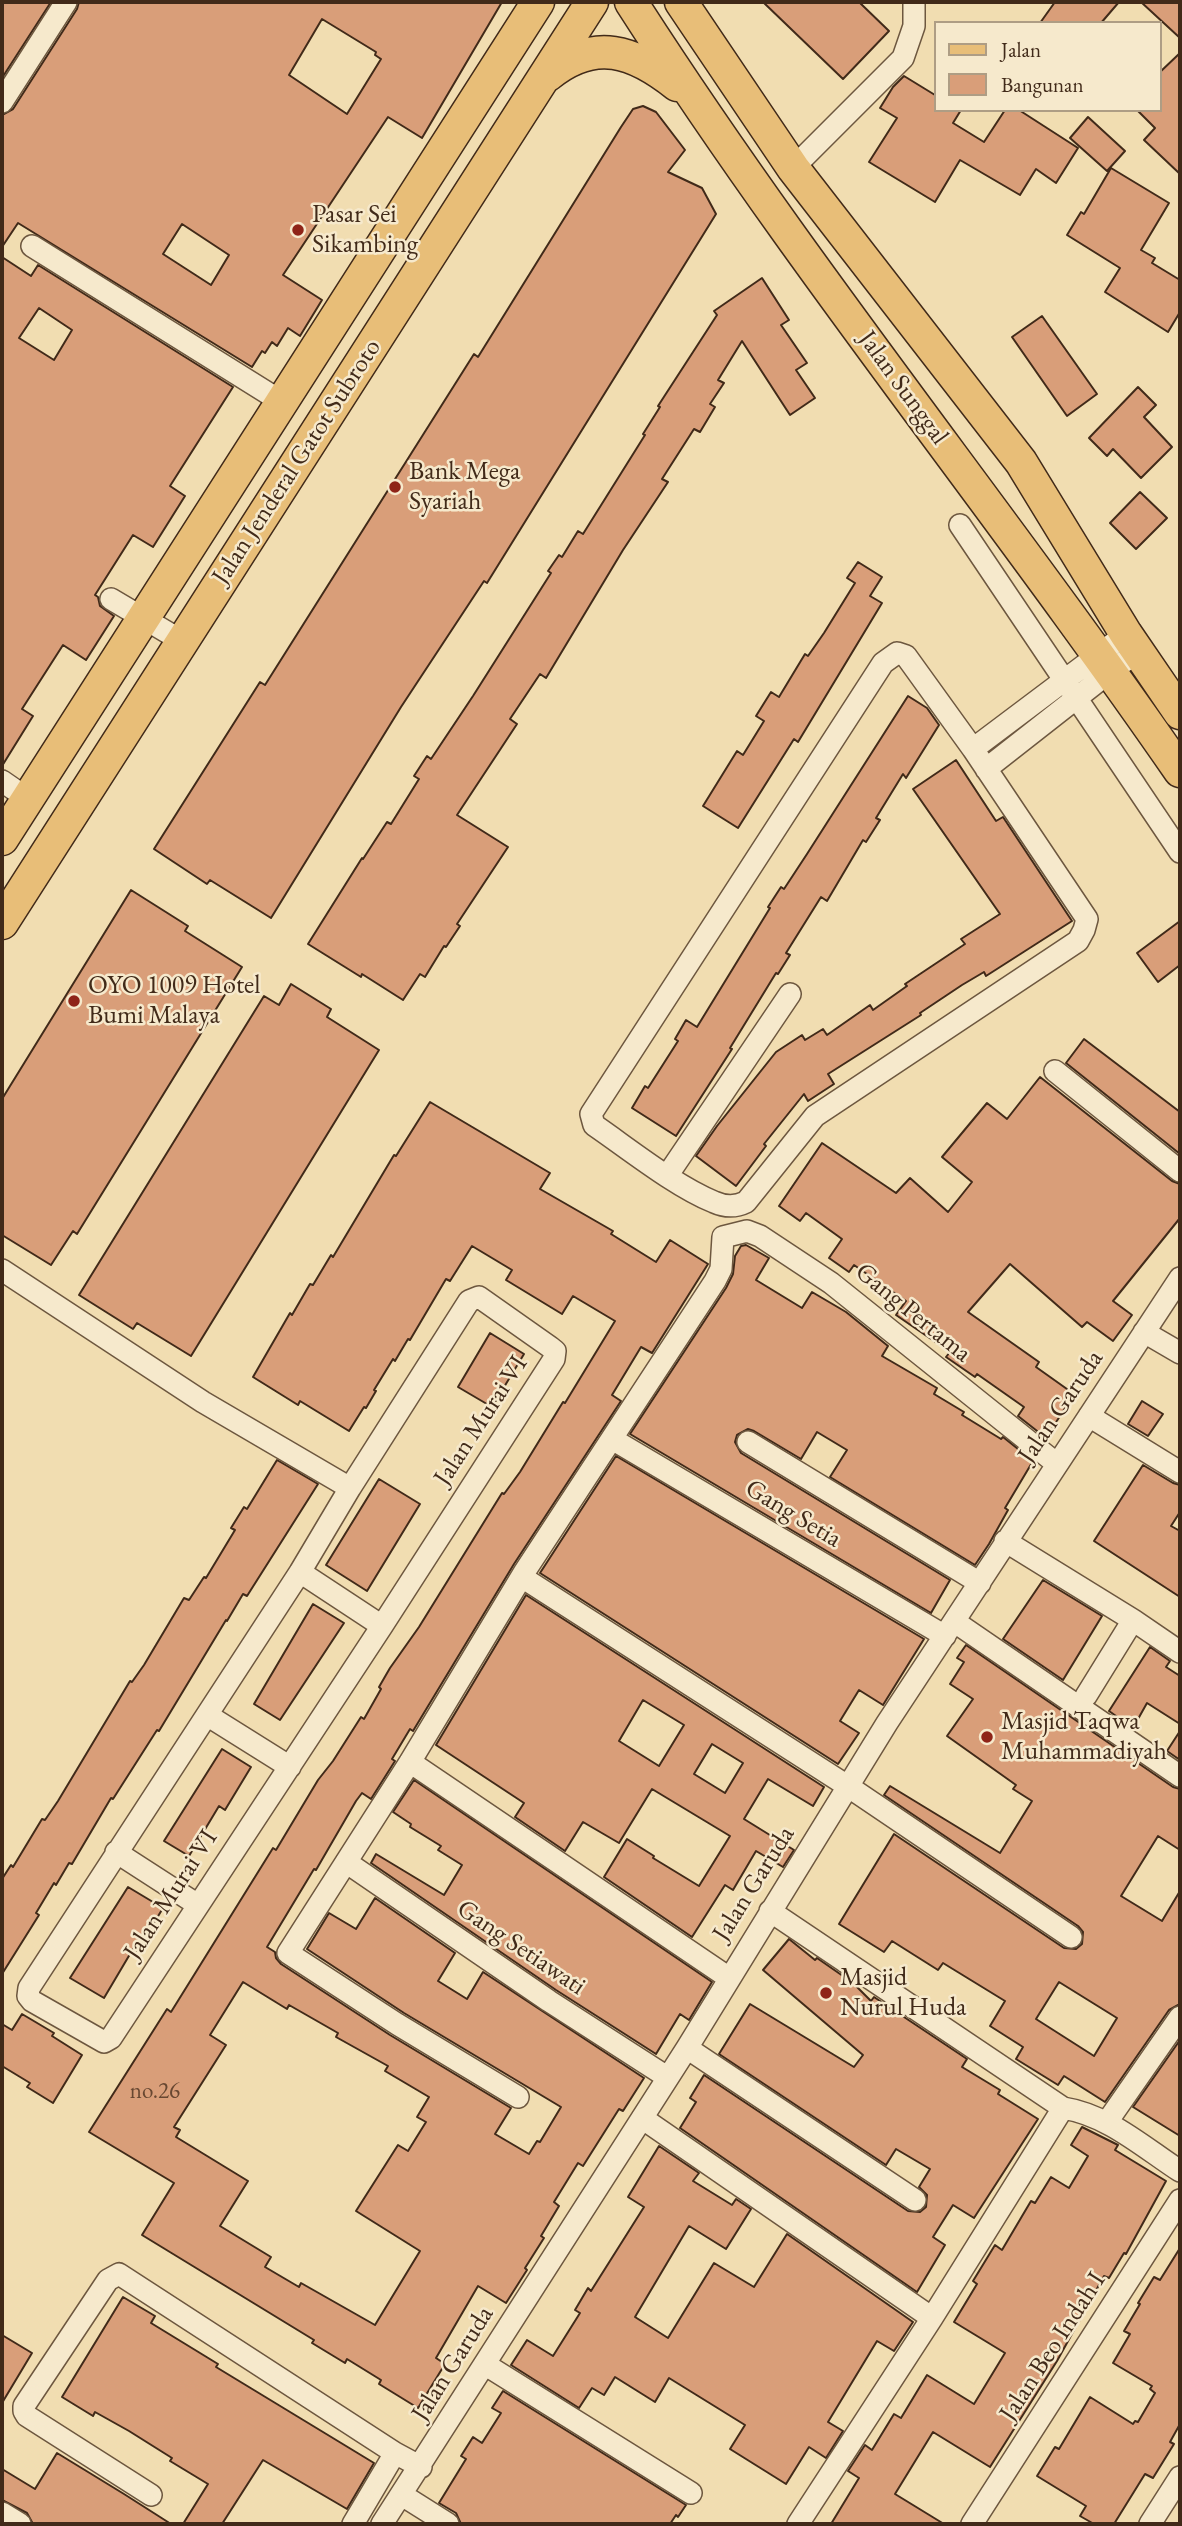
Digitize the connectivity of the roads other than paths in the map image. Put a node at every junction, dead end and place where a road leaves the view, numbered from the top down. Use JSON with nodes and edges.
{"nodes":[{"id":1,"x":66,"y":2,"type":"edge"},
{"id":2,"x":538,"y":2,"type":"edge"},
{"id":3,"x":592,"y":2,"type":"edge"},
{"id":4,"x":631,"y":2,"type":"edge"},
{"id":5,"x":914,"y":2,"type":"edge"},
{"id":6,"x":685,"y":7,"type":"edge"},
{"id":7,"x":542,"y":81,"type":"junction"},
{"id":8,"x":692,"y":97,"type":"junction"},
{"id":9,"x":2,"y":102,"type":"edge"},
{"id":10,"x":793,"y":168,"type":"junction"},
{"id":11,"x":32,"y":246,"type":"dead end"},
{"id":12,"x":282,"y":402,"type":"junction"},
{"id":13,"x":960,"y":525,"type":"dead end"},
{"id":14,"x":111,"y":599,"type":"dead end"},
{"id":15,"x":144,"y":618,"type":"junction"},
{"id":16,"x":182,"y":641,"type":"junction"},
{"id":17,"x":1132,"y":643,"type":"junction"},
{"id":18,"x":1104,"y":662,"type":"junction"},
{"id":19,"x":1064,"y":680,"type":"junction"},
{"id":20,"x":1076,"y":699,"type":"junction"},
{"id":21,"x":1180,"y":713,"type":"edge"},
{"id":22,"x":973,"y":748,"type":"junction"},
{"id":23,"x":986,"y":769,"type":"junction"},
{"id":24,"x":1180,"y":771,"type":"edge"},
{"id":25,"x":2,"y":781,"type":"edge"},
{"id":26,"x":28,"y":799,"type":"junction"},
{"id":27,"x":2,"y":839,"type":"edge"},
{"id":28,"x":1180,"y":852,"type":"edge"},
{"id":29,"x":2,"y":923,"type":"edge"},
{"id":30,"x":790,"y":994,"type":"dead end"},
{"id":31,"x":1055,"y":1071,"type":"dead end"},
{"id":32,"x":1180,"y":1171,"type":"edge"},
{"id":33,"x":667,"y":1176,"type":"junction"},
{"id":34,"x":2,"y":1270,"type":"edge"},
{"id":35,"x":1180,"y":1278,"type":"edge"},
{"id":36,"x":1144,"y":1332,"type":"junction"},
{"id":37,"x":1180,"y":1353,"type":"edge"},
{"id":38,"x":1088,"y":1416,"type":"junction"},
{"id":39,"x":612,"y":1439,"type":"junction"},
{"id":40,"x":747,"y":1443,"type":"dead end"},
{"id":41,"x":1057,"y":1464,"type":"junction"},
{"id":42,"x":1180,"y":1472,"type":"edge"},
{"id":43,"x":350,"y":1488,"type":"junction"},
{"id":44,"x":1005,"y":1541,"type":"junction"},
{"id":45,"x":300,"y":1572,"type":"junction"},
{"id":46,"x":528,"y":1581,"type":"dead end"},
{"id":47,"x":980,"y":1583,"type":"junction"},
{"id":48,"x":1133,"y":1620,"type":"junction"},
{"id":49,"x":382,"y":1626,"type":"junction"},
{"id":50,"x":950,"y":1629,"type":"junction"},
{"id":51,"x":1180,"y":1652,"type":"edge"},
{"id":52,"x":1086,"y":1696,"type":"dead end"},
{"id":53,"x":207,"y":1715,"type":"junction"},
{"id":54,"x":410,"y":1762,"type":"junction"},
{"id":55,"x":289,"y":1767,"type":"junction"},
{"id":56,"x":1180,"y":1776,"type":"edge"},
{"id":57,"x":849,"y":1787,"type":"junction"},
{"id":58,"x":116,"y":1852,"type":"junction"},
{"id":59,"x":346,"y":1861,"type":"junction"},
{"id":60,"x":198,"y":1905,"type":"junction"},
{"id":61,"x":770,"y":1911,"type":"junction"},
{"id":62,"x":1071,"y":1937,"type":"dead end"},
{"id":63,"x":729,"y":1978,"type":"junction"},
{"id":64,"x":1180,"y":2017,"type":"edge"},
{"id":65,"x":687,"y":2048,"type":"junction"},
{"id":66,"x":667,"y":2077,"type":"junction"},
{"id":67,"x":518,"y":2097,"type":"dead end"},
{"id":68,"x":1063,"y":2108,"type":"junction"},
{"id":69,"x":642,"y":2118,"type":"junction"},
{"id":70,"x":1107,"y":2122,"type":"junction"},
{"id":71,"x":1180,"y":2171,"type":"edge"},
{"id":72,"x":915,"y":2200,"type":"dead end"},
{"id":73,"x":1180,"y":2200,"type":"edge"},
{"id":74,"x":933,"y":2318,"type":"junction"},
{"id":75,"x":486,"y":2365,"type":"junction"},
{"id":76,"x":395,"y":2454,"type":"junction"},
{"id":77,"x":421,"y":2467,"type":"junction"},
{"id":78,"x":1180,"y":2477,"type":"edge"},
{"id":79,"x":691,"y":2493,"type":"dead end"},
{"id":80,"x":151,"y":2495,"type":"dead end"},
{"id":81,"x":402,"y":2495,"type":"junction"},
{"id":82,"x":2,"y":2513,"type":"edge"},
{"id":83,"x":20,"y":2524,"type":"edge"},
{"id":84,"x":354,"y":2524,"type":"edge"},
{"id":85,"x":382,"y":2524,"type":"edge"},
{"id":86,"x":448,"y":2524,"type":"edge"},
{"id":87,"x":798,"y":2524,"type":"edge"},
{"id":88,"x":972,"y":2524,"type":"edge"},
{"id":89,"x":1150,"y":2524,"type":"edge"}],
"edges":[{"from":1,"to":9,"type":"street"},
{"from":2,"to":12,"type":"main road","name":"Jalan Jenderal Gatot Subroto"},
{"from":3,"to":7,"type":"main road","name":"Jalan Jenderal Gatot Subroto"},
{"from":4,"to":8,"type":"main road","name":"Jalan Sunggal"},
{"from":5,"to":10,"type":"street"},
{"from":6,"to":10,"type":"main road","name":"Jalan Sunggal"},
{"from":7,"to":8,"type":"main road"},
{"from":7,"to":16,"type":"main road","name":"Jalan Jenderal Gatot Subroto"},
{"from":8,"to":18,"type":"main road","name":"Jalan Sunggal"},
{"from":10,"to":17,"type":"main road","name":"Jalan Sunggal"},
{"from":11,"to":12,"type":"street"},
{"from":12,"to":15,"type":"main road","name":"Jalan Jenderal Gatot Subroto"},
{"from":13,"to":19,"type":"street"},
{"from":14,"to":15,"type":"street"},
{"from":15,"to":16,"type":"street"},
{"from":15,"to":26,"type":"main road","name":"Jalan Jenderal Gatot Subroto"},
{"from":16,"to":29,"type":"main road","name":"Jalan Jenderal Gatot Subroto"},
{"from":17,"to":18,"type":"street"},
{"from":17,"to":21,"type":"main road","name":"Jalan Sunggal"},
{"from":18,"to":19,"type":"street"},
{"from":18,"to":20,"type":"street"},
{"from":18,"to":24,"type":"main road","name":"Jalan Sunggal"},
{"from":19,"to":20,"type":"street"},
{"from":19,"to":22,"type":"street"},
{"from":20,"to":23,"type":"street"},
{"from":20,"to":28,"type":"street"},
{"from":22,"to":23,"type":"street"},
{"from":22,"to":33,"type":"street"},
{"from":23,"to":33,"type":"street"},
{"from":25,"to":26,"type":"street"},
{"from":26,"to":27,"type":"main road","name":"Jalan Jenderal Gatot Subroto"},
{"from":30,"to":33,"type":"street"},
{"from":31,"to":32,"type":"street"},
{"from":34,"to":43,"type":"street"},
{"from":35,"to":36,"type":"street","name":"Jalan Garuda"},
{"from":36,"to":37,"type":"street"},
{"from":36,"to":38,"type":"street","name":"Jalan Garuda"},
{"from":38,"to":41,"type":"street","name":"Jalan Garuda"},
{"from":38,"to":42,"type":"street"},
{"from":39,"to":41,"type":"street","name":"Gang Pertama"},
{"from":39,"to":50,"type":"street","name":"Gang Setia"},
{"from":39,"to":54,"type":"street"},
{"from":40,"to":47,"type":"street"},
{"from":41,"to":44,"type":"street","name":"Jalan Garuda"},
{"from":43,"to":45,"type":"street","name":"Jalan Murai VI"},
{"from":43,"to":49,"type":"street","name":"Jalan Murai VI"},
{"from":44,"to":47,"type":"street","name":"Jalan Garuda"},
{"from":44,"to":48,"type":"street"},
{"from":45,"to":49,"type":"street"},
{"from":45,"to":53,"type":"street","name":"Jalan Murai VI"},
{"from":46,"to":57,"type":"street"},
{"from":47,"to":50,"type":"street","name":"Jalan Garuda"},
{"from":48,"to":51,"type":"street"},
{"from":48,"to":52,"type":"street"},
{"from":49,"to":55,"type":"street","name":"Jalan Murai VI"},
{"from":50,"to":56,"type":"street","name":"Gang Setia"},
{"from":50,"to":57,"type":"street","name":"Jalan Garuda"},
{"from":53,"to":55,"type":"street"},
{"from":53,"to":58,"type":"street","name":"Jalan Murai VI"},
{"from":54,"to":59,"type":"street"},
{"from":54,"to":63,"type":"street"},
{"from":55,"to":60,"type":"street","name":"Jalan Murai VI"},
{"from":57,"to":61,"type":"street","name":"Jalan Garuda"},
{"from":57,"to":62,"type":"street"},
{"from":58,"to":60,"type":"street"},
{"from":58,"to":60,"type":"street","name":"Jalan Murai VI"},
{"from":59,"to":66,"type":"street","name":"Gang Setiawati"},
{"from":59,"to":67,"type":"street"},
{"from":61,"to":63,"type":"street","name":"Jalan Garuda"},
{"from":61,"to":68,"type":"street"},
{"from":63,"to":65,"type":"street","name":"Jalan Garuda"},
{"from":64,"to":70,"type":"street"},
{"from":65,"to":66,"type":"street","name":"Jalan Garuda"},
{"from":65,"to":72,"type":"street"},
{"from":66,"to":69,"type":"street","name":"Jalan Garuda"},
{"from":68,"to":70,"type":"street"},
{"from":68,"to":74,"type":"street"},
{"from":69,"to":74,"type":"street"},
{"from":69,"to":75,"type":"street","name":"Jalan Garuda"},
{"from":70,"to":71,"type":"street"},
{"from":73,"to":88,"type":"street","name":"Jalan Beo Indah I"},
{"from":74,"to":87,"type":"street"},
{"from":75,"to":77,"type":"street","name":"Jalan Garuda"},
{"from":75,"to":79,"type":"street"},
{"from":76,"to":77,"type":"street"},
{"from":76,"to":80,"type":"street"},
{"from":76,"to":84,"type":"street"},
{"from":77,"to":81,"type":"street","name":"Jalan Garuda"},
{"from":78,"to":89,"type":"street"},
{"from":81,"to":85,"type":"street","name":"Jalan Garuda"},
{"from":81,"to":86,"type":"street"},
{"from":82,"to":83,"type":"street"}]}
